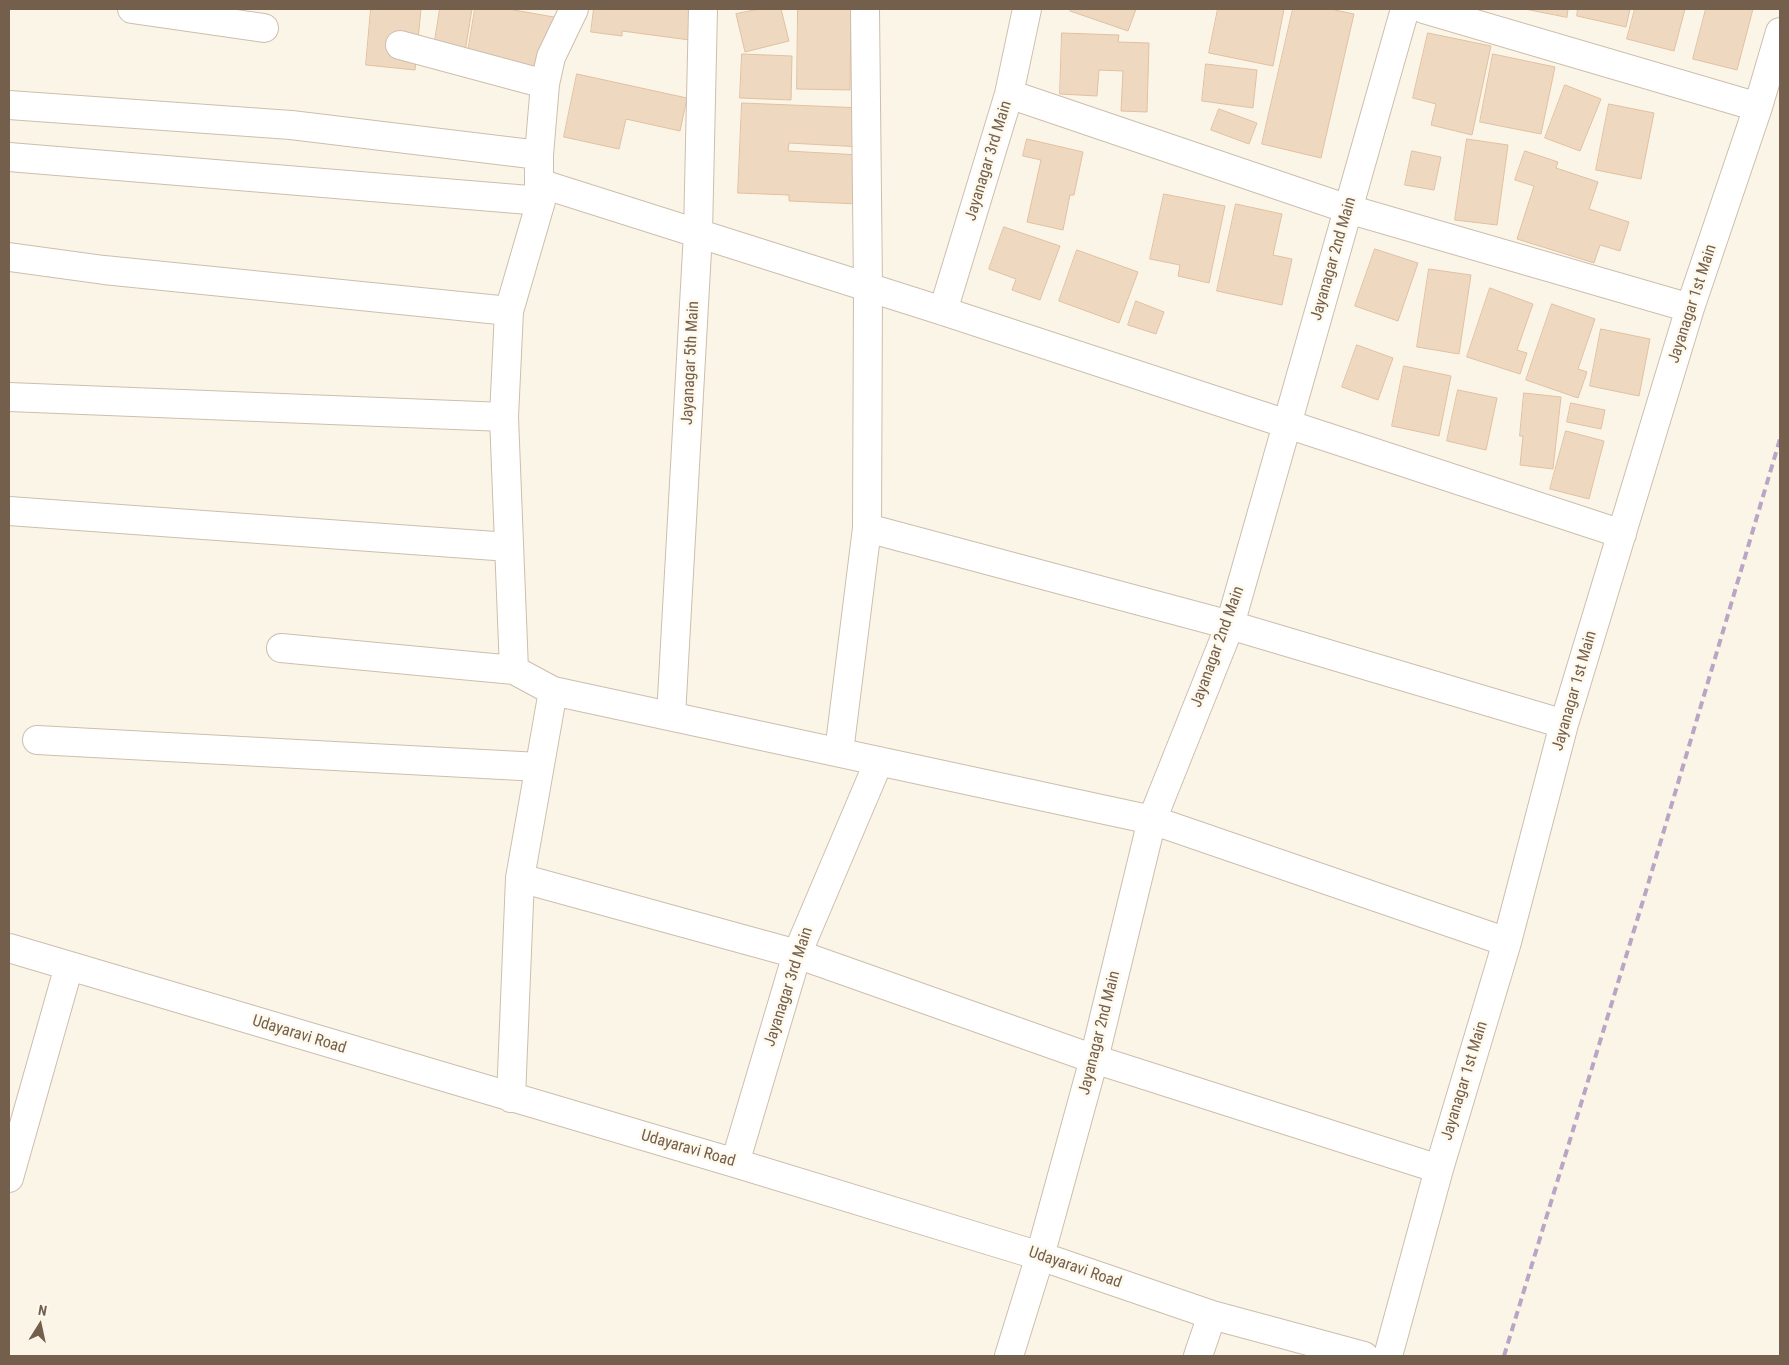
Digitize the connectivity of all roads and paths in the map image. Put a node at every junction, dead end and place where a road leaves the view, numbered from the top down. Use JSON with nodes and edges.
{"nodes":[{"id":1,"x":132,"y":9,"type":"edge"},
{"id":2,"x":574,"y":9,"type":"edge"},
{"id":3,"x":703,"y":9,"type":"edge"},
{"id":4,"x":865,"y":9,"type":"edge"},
{"id":5,"x":1027,"y":9,"type":"edge"},
{"id":6,"x":1405,"y":9,"type":"edge"},
{"id":7,"x":1424,"y":9,"type":"edge"},
{"id":8,"x":264,"y":28,"type":"dead end"},
{"id":9,"x":1780,"y":32,"type":"edge"},
{"id":10,"x":400,"y":45,"type":"dead end"},
{"id":11,"x":545,"y":84,"type":"junction"},
{"id":12,"x":1009,"y":94,"type":"junction"},
{"id":13,"x":9,"y":104,"type":"edge"},
{"id":14,"x":1758,"y":107,"type":"junction"},
{"id":15,"x":539,"y":155,"type":"junction"},
{"id":16,"x":9,"y":157,"type":"edge"},
{"id":17,"x":540,"y":192,"type":"junction"},
{"id":18,"x":1348,"y":209,"type":"junction"},
{"id":19,"x":698,"y":233,"type":"junction"},
{"id":20,"x":9,"y":257,"type":"edge"},
{"id":21,"x":868,"y":288,"type":"junction"},
{"id":22,"x":1690,"y":308,"type":"junction"},
{"id":23,"x":509,"y":311,"type":"junction"},
{"id":24,"x":943,"y":311,"type":"junction"},
{"id":25,"x":9,"y":397,"type":"edge"},
{"id":26,"x":504,"y":417,"type":"junction"},
{"id":27,"x":1287,"y":424,"type":"junction"},
{"id":28,"x":9,"y":511,"type":"edge"},
{"id":29,"x":867,"y":528,"type":"junction"},
{"id":30,"x":1622,"y":534,"type":"junction"},
{"id":31,"x":509,"y":547,"type":"junction"},
{"id":32,"x":1230,"y":625,"type":"junction"},
{"id":33,"x":281,"y":648,"type":"dead end"},
{"id":34,"x":514,"y":670,"type":"junction"},
{"id":35,"x":553,"y":691,"type":"junction"},
{"id":36,"x":671,"y":716,"type":"junction"},
{"id":37,"x":1564,"y":724,"type":"junction"},
{"id":38,"x":37,"y":740,"type":"dead end"},
{"id":39,"x":839,"y":752,"type":"junction"},
{"id":40,"x":879,"y":761,"type":"junction"},
{"id":41,"x":539,"y":767,"type":"junction"},
{"id":42,"x":1152,"y":820,"type":"junction"},
{"id":43,"x":520,"y":878,"type":"junction"},
{"id":44,"x":1507,"y":942,"type":"junction"},
{"id":45,"x":9,"y":948,"type":"edge"},
{"id":46,"x":797,"y":954,"type":"junction"},
{"id":47,"x":69,"y":966,"type":"junction"},
{"id":48,"x":1094,"y":1059,"type":"junction"},
{"id":49,"x":511,"y":1098,"type":"junction"},
{"id":50,"x":735,"y":1163,"type":"junction"},
{"id":51,"x":1439,"y":1169,"type":"junction"},
{"id":52,"x":9,"y":1178,"type":"edge"},
{"id":53,"x":1040,"y":1256,"type":"junction"},
{"id":54,"x":1212,"y":1315,"type":"junction"},
{"id":55,"x":1009,"y":1356,"type":"edge"},
{"id":56,"x":1198,"y":1356,"type":"edge"},
{"id":57,"x":1364,"y":1356,"type":"edge"},
{"id":58,"x":1388,"y":1356,"type":"edge"}],
"edges":[{"from":1,"to":8,"type":"street"},
{"from":2,"to":11,"type":"street"},
{"from":3,"to":19,"type":"street","name":"Jayanagar 5th Main"},
{"from":4,"to":21,"type":"street"},
{"from":5,"to":12,"type":"street","name":"Jayanagar 3rd Main"},
{"from":6,"to":18,"type":"street","name":"Jayanagar 2nd Main"},
{"from":7,"to":14,"type":"street"},
{"from":9,"to":14,"type":"street","name":"Jayanagar 1st Main"},
{"from":10,"to":11,"type":"street"},
{"from":11,"to":15,"type":"street"},
{"from":12,"to":18,"type":"street"},
{"from":12,"to":24,"type":"street","name":"Jayanagar 3rd Main"},
{"from":13,"to":15,"type":"street"},
{"from":14,"to":22,"type":"street","name":"Jayanagar 1st Main"},
{"from":15,"to":17,"type":"street"},
{"from":16,"to":17,"type":"street"},
{"from":17,"to":19,"type":"street"},
{"from":17,"to":23,"type":"street"},
{"from":18,"to":22,"type":"street"},
{"from":18,"to":27,"type":"street","name":"Jayanagar 2nd Main"},
{"from":19,"to":21,"type":"street"},
{"from":19,"to":36,"type":"street","name":"Jayanagar 5th Main"},
{"from":20,"to":23,"type":"street"},
{"from":21,"to":24,"type":"street"},
{"from":21,"to":29,"type":"street"},
{"from":22,"to":30,"type":"street","name":"Jayanagar 1st Main"},
{"from":23,"to":26,"type":"street"},
{"from":24,"to":27,"type":"street"},
{"from":25,"to":26,"type":"street"},
{"from":26,"to":31,"type":"street"},
{"from":27,"to":30,"type":"street"},
{"from":27,"to":32,"type":"street","name":"Jayanagar 2nd Main"},
{"from":28,"to":31,"type":"street"},
{"from":29,"to":32,"type":"street"},
{"from":29,"to":39,"type":"street"},
{"from":30,"to":37,"type":"street","name":"Jayanagar 1st Main"},
{"from":31,"to":34,"type":"street"},
{"from":32,"to":37,"type":"street"},
{"from":32,"to":42,"type":"street","name":"Jayanagar 2nd Main"},
{"from":33,"to":34,"type":"street"},
{"from":34,"to":35,"type":"street"},
{"from":35,"to":36,"type":"street"},
{"from":35,"to":41,"type":"street"},
{"from":36,"to":39,"type":"street"},
{"from":37,"to":44,"type":"street","name":"Jayanagar 1st Main"},
{"from":38,"to":41,"type":"street"},
{"from":39,"to":40,"type":"street"},
{"from":40,"to":42,"type":"street"},
{"from":40,"to":46,"type":"street","name":"Jayanagar 3rd Main"},
{"from":41,"to":43,"type":"street"},
{"from":42,"to":44,"type":"street"},
{"from":42,"to":48,"type":"street","name":"Jayanagar 2nd Main"},
{"from":43,"to":46,"type":"street"},
{"from":43,"to":49,"type":"street"},
{"from":44,"to":51,"type":"street","name":"Jayanagar 1st Main"},
{"from":45,"to":47,"type":"street","name":"Udayaravi Road"},
{"from":46,"to":48,"type":"street"},
{"from":46,"to":50,"type":"street","name":"Jayanagar 3rd Main"},
{"from":47,"to":49,"type":"street","name":"Udayaravi Road"},
{"from":47,"to":52,"type":"street"},
{"from":48,"to":51,"type":"street"},
{"from":48,"to":53,"type":"street","name":"Jayanagar 2nd Main"},
{"from":49,"to":50,"type":"street","name":"Udayaravi Road"},
{"from":50,"to":53,"type":"street","name":"Udayaravi Road"},
{"from":51,"to":58,"type":"street","name":"Jayanagar 1st Main"},
{"from":53,"to":54,"type":"street","name":"Udayaravi Road"},
{"from":53,"to":55,"type":"street","name":"Jayanagar 2nd Main"},
{"from":54,"to":56,"type":"street"},
{"from":54,"to":57,"type":"street","name":"Udayaravi Road"}]}
